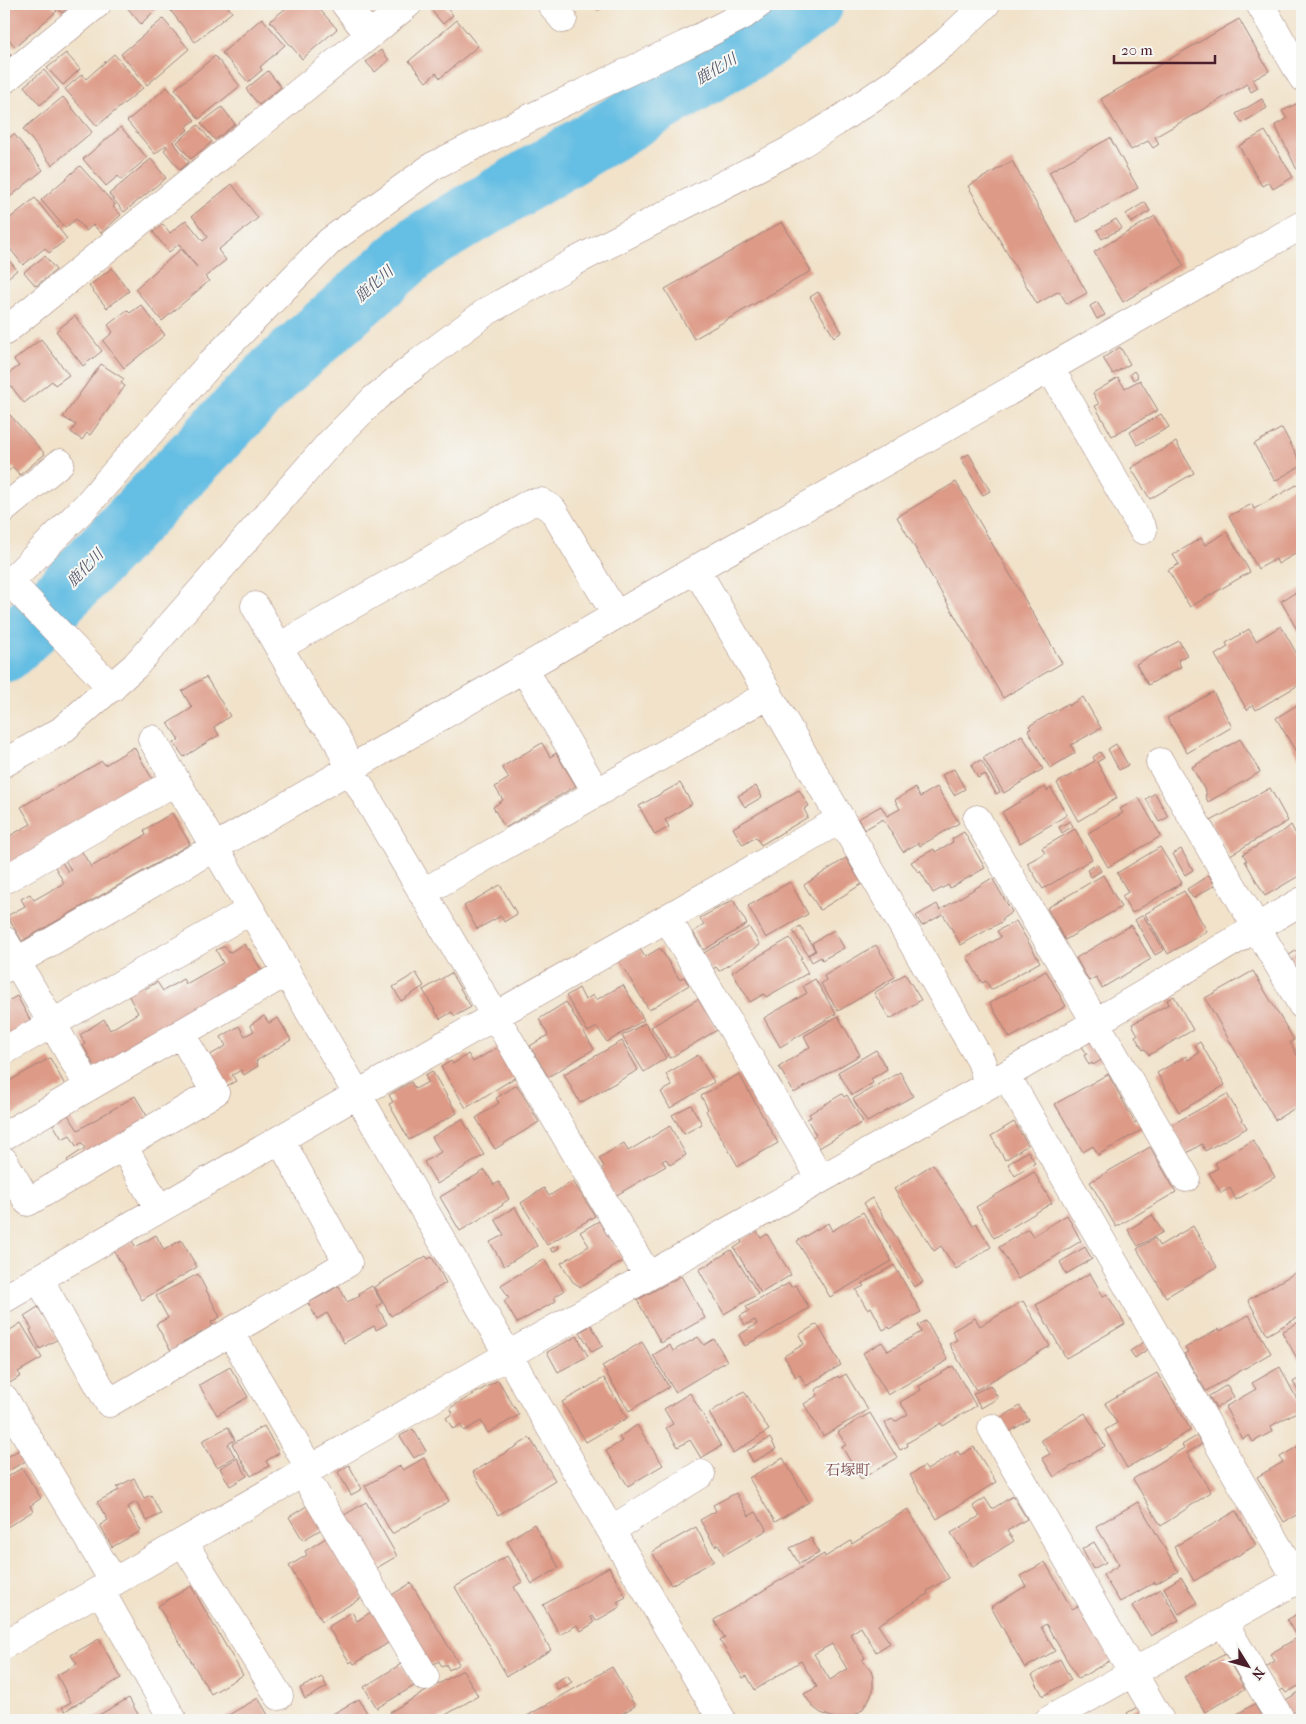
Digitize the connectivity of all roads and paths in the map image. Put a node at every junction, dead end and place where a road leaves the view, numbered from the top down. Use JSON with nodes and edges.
{"nodes":[{"id":1,"x":97,"y":4,"type":"edge"},
{"id":2,"x":345,"y":4,"type":"edge"},
{"id":3,"x":408,"y":4,"type":"edge"},
{"id":4,"x":759,"y":4,"type":"edge"},
{"id":5,"x":986,"y":4,"type":"edge"},
{"id":6,"x":1260,"y":4,"type":"edge"},
{"id":7,"x":369,"y":34,"type":"junction"},
{"id":8,"x":1302,"y":77,"type":"edge"},
{"id":9,"x":4,"y":80,"type":"edge"},
{"id":10,"x":1302,"y":225,"type":"edge"},
{"id":11,"x":4,"y":332,"type":"edge"},
{"id":12,"x":1050,"y":368,"type":"junction"},
{"id":13,"x":60,"y":463,"type":"dead end"},
{"id":14,"x":4,"y":509,"type":"edge"},
{"id":15,"x":1144,"y":530,"type":"dead end"},
{"id":16,"x":696,"y":569,"type":"junction"},
{"id":17,"x":7,"y":584,"type":"edge"},
{"id":18,"x":254,"y":606,"type":"dead end"},
{"id":19,"x":616,"y":615,"type":"junction"},
{"id":20,"x":279,"y":647,"type":"junction"},
{"id":21,"x":524,"y":668,"type":"junction"},
{"id":22,"x":112,"y":688,"type":"junction"},
{"id":23,"x":769,"y":694,"type":"junction"},
{"id":24,"x":152,"y":739,"type":"dead end"},
{"id":25,"x":1160,"y":762,"type":"dead end"},
{"id":26,"x":4,"y":763,"type":"edge"},
{"id":27,"x":350,"y":769,"type":"junction"},
{"id":28,"x":176,"y":781,"type":"junction"},
{"id":29,"x":597,"y":793,"type":"junction"},
{"id":30,"x":841,"y":819,"type":"junction"},
{"id":31,"x":977,"y":819,"type":"dead end"},
{"id":32,"x":214,"y":847,"type":"junction"},
{"id":33,"x":4,"y":880,"type":"edge"},
{"id":34,"x":422,"y":893,"type":"junction"},
{"id":35,"x":1302,"y":901,"type":"edge"},
{"id":36,"x":250,"y":910,"type":"junction"},
{"id":37,"x":667,"y":918,"type":"junction"},
{"id":38,"x":1257,"y":927,"type":"junction"},
{"id":39,"x":8,"y":957,"type":"edge"},
{"id":40,"x":287,"y":972,"type":"junction"},
{"id":41,"x":1302,"y":1005,"type":"edge"},
{"id":42,"x":494,"y":1017,"type":"junction"},
{"id":43,"x":1095,"y":1022,"type":"junction"},
{"id":44,"x":52,"y":1023,"type":"junction"},
{"id":45,"x":181,"y":1034,"type":"junction"},
{"id":46,"x":4,"y":1051,"type":"edge"},
{"id":47,"x":997,"y":1079,"type":"junction"},
{"id":48,"x":89,"y":1087,"type":"junction"},
{"id":49,"x":358,"y":1094,"type":"junction"},
{"id":50,"x":4,"y":1136,"type":"edge"},
{"id":51,"x":280,"y":1139,"type":"junction"},
{"id":52,"x":123,"y":1146,"type":"junction"},
{"id":53,"x":4,"y":1161,"type":"edge"},
{"id":54,"x":1186,"y":1178,"type":"dead end"},
{"id":55,"x":821,"y":1179,"type":"junction"},
{"id":56,"x":159,"y":1209,"type":"junction"},
{"id":57,"x":648,"y":1276,"type":"junction"},
{"id":58,"x":39,"y":1279,"type":"junction"},
{"id":59,"x":4,"y":1299,"type":"edge"},
{"id":60,"x":230,"y":1332,"type":"junction"},
{"id":61,"x":508,"y":1355,"type":"junction"},
{"id":62,"x":4,"y":1398,"type":"edge"},
{"id":63,"x":992,"y":1428,"type":"dead end"},
{"id":64,"x":307,"y":1471,"type":"junction"},
{"id":65,"x":701,"y":1474,"type":"dead end"},
{"id":66,"x":610,"y":1530,"type":"junction"},
{"id":67,"x":183,"y":1542,"type":"junction"},
{"id":68,"x":1300,"y":1579,"type":"edge"},
{"id":69,"x":107,"y":1586,"type":"junction"},
{"id":70,"x":1223,"y":1622,"type":"junction"},
{"id":71,"x":4,"y":1645,"type":"edge"},
{"id":72,"x":1132,"y":1673,"type":"junction"},
{"id":73,"x":425,"y":1677,"type":"dead end"},
{"id":74,"x":279,"y":1696,"type":"dead end"},
{"id":75,"x":173,"y":1720,"type":"edge"},
{"id":76,"x":722,"y":1720,"type":"edge"},
{"id":77,"x":1049,"y":1720,"type":"edge"},
{"id":78,"x":1160,"y":1720,"type":"edge"},
{"id":79,"x":1281,"y":1720,"type":"edge"}],
"edges":[{"from":1,"to":9,"type":"street"},
{"from":2,"to":7,"type":"street"},
{"from":3,"to":7,"type":"street"},
{"from":4,"to":17,"type":"street"},
{"from":5,"to":22,"type":"street"},
{"from":6,"to":8,"type":"street"},
{"from":7,"to":11,"type":"street"},
{"from":10,"to":12,"type":"street"},
{"from":12,"to":15,"type":"street"},
{"from":12,"to":16,"type":"street"},
{"from":13,"to":14,"type":"street"},
{"from":16,"to":19,"type":"street"},
{"from":16,"to":23,"type":"street"},
{"from":17,"to":22,"type":"street"},
{"from":18,"to":20,"type":"street"},
{"from":19,"to":20,"type":"street"},
{"from":19,"to":21,"type":"street"},
{"from":20,"to":27,"type":"street"},
{"from":21,"to":27,"type":"street"},
{"from":21,"to":29,"type":"street"},
{"from":22,"to":26,"type":"street"},
{"from":23,"to":29,"type":"street"},
{"from":23,"to":30,"type":"street"},
{"from":24,"to":28,"type":"street"},
{"from":25,"to":38,"type":"street"},
{"from":27,"to":32,"type":"street"},
{"from":27,"to":34,"type":"street"},
{"from":28,"to":32,"type":"street"},
{"from":28,"to":33,"type":"street"},
{"from":29,"to":34,"type":"street"},
{"from":30,"to":37,"type":"street"},
{"from":30,"to":47,"type":"street"},
{"from":31,"to":43,"type":"street"},
{"from":32,"to":36,"type":"street"},
{"from":32,"to":39,"type":"street"},
{"from":34,"to":42,"type":"street"},
{"from":35,"to":38,"type":"street"},
{"from":36,"to":40,"type":"street"},
{"from":36,"to":44,"type":"street"},
{"from":37,"to":42,"type":"street"},
{"from":37,"to":55,"type":"street"},
{"from":38,"to":41,"type":"street"},
{"from":38,"to":43,"type":"street"},
{"from":39,"to":44,"type":"street"},
{"from":40,"to":45,"type":"street"},
{"from":40,"to":49,"type":"street"},
{"from":42,"to":49,"type":"street"},
{"from":42,"to":57,"type":"street"},
{"from":43,"to":47,"type":"street"},
{"from":43,"to":54,"type":"street"},
{"from":44,"to":46,"type":"street"},
{"from":44,"to":48,"type":"street"},
{"from":45,"to":48,"type":"street"},
{"from":45,"to":52,"type":"street"},
{"from":47,"to":55,"type":"street"},
{"from":47,"to":68,"type":"street"},
{"from":48,"to":50,"type":"street"},
{"from":49,"to":51,"type":"street"},
{"from":49,"to":61,"type":"street"},
{"from":51,"to":56,"type":"street"},
{"from":51,"to":60,"type":"street"},
{"from":52,"to":53,"type":"street"},
{"from":52,"to":56,"type":"street"},
{"from":55,"to":57,"type":"street"},
{"from":56,"to":58,"type":"street"},
{"from":57,"to":61,"type":"street"},
{"from":58,"to":59,"type":"street"},
{"from":58,"to":60,"type":"street"},
{"from":60,"to":64,"type":"street"},
{"from":61,"to":64,"type":"street"},
{"from":61,"to":66,"type":"street"},
{"from":62,"to":69,"type":"street"},
{"from":63,"to":72,"type":"street"},
{"from":64,"to":67,"type":"street"},
{"from":64,"to":73,"type":"street"},
{"from":65,"to":66,"type":"street"},
{"from":66,"to":76,"type":"street"},
{"from":67,"to":69,"type":"street"},
{"from":67,"to":74,"type":"street"},
{"from":68,"to":70,"type":"street"},
{"from":69,"to":71,"type":"street"},
{"from":69,"to":75,"type":"street"},
{"from":70,"to":72,"type":"street"},
{"from":70,"to":79,"type":"street"},
{"from":72,"to":77,"type":"street"},
{"from":72,"to":78,"type":"street"}]}
